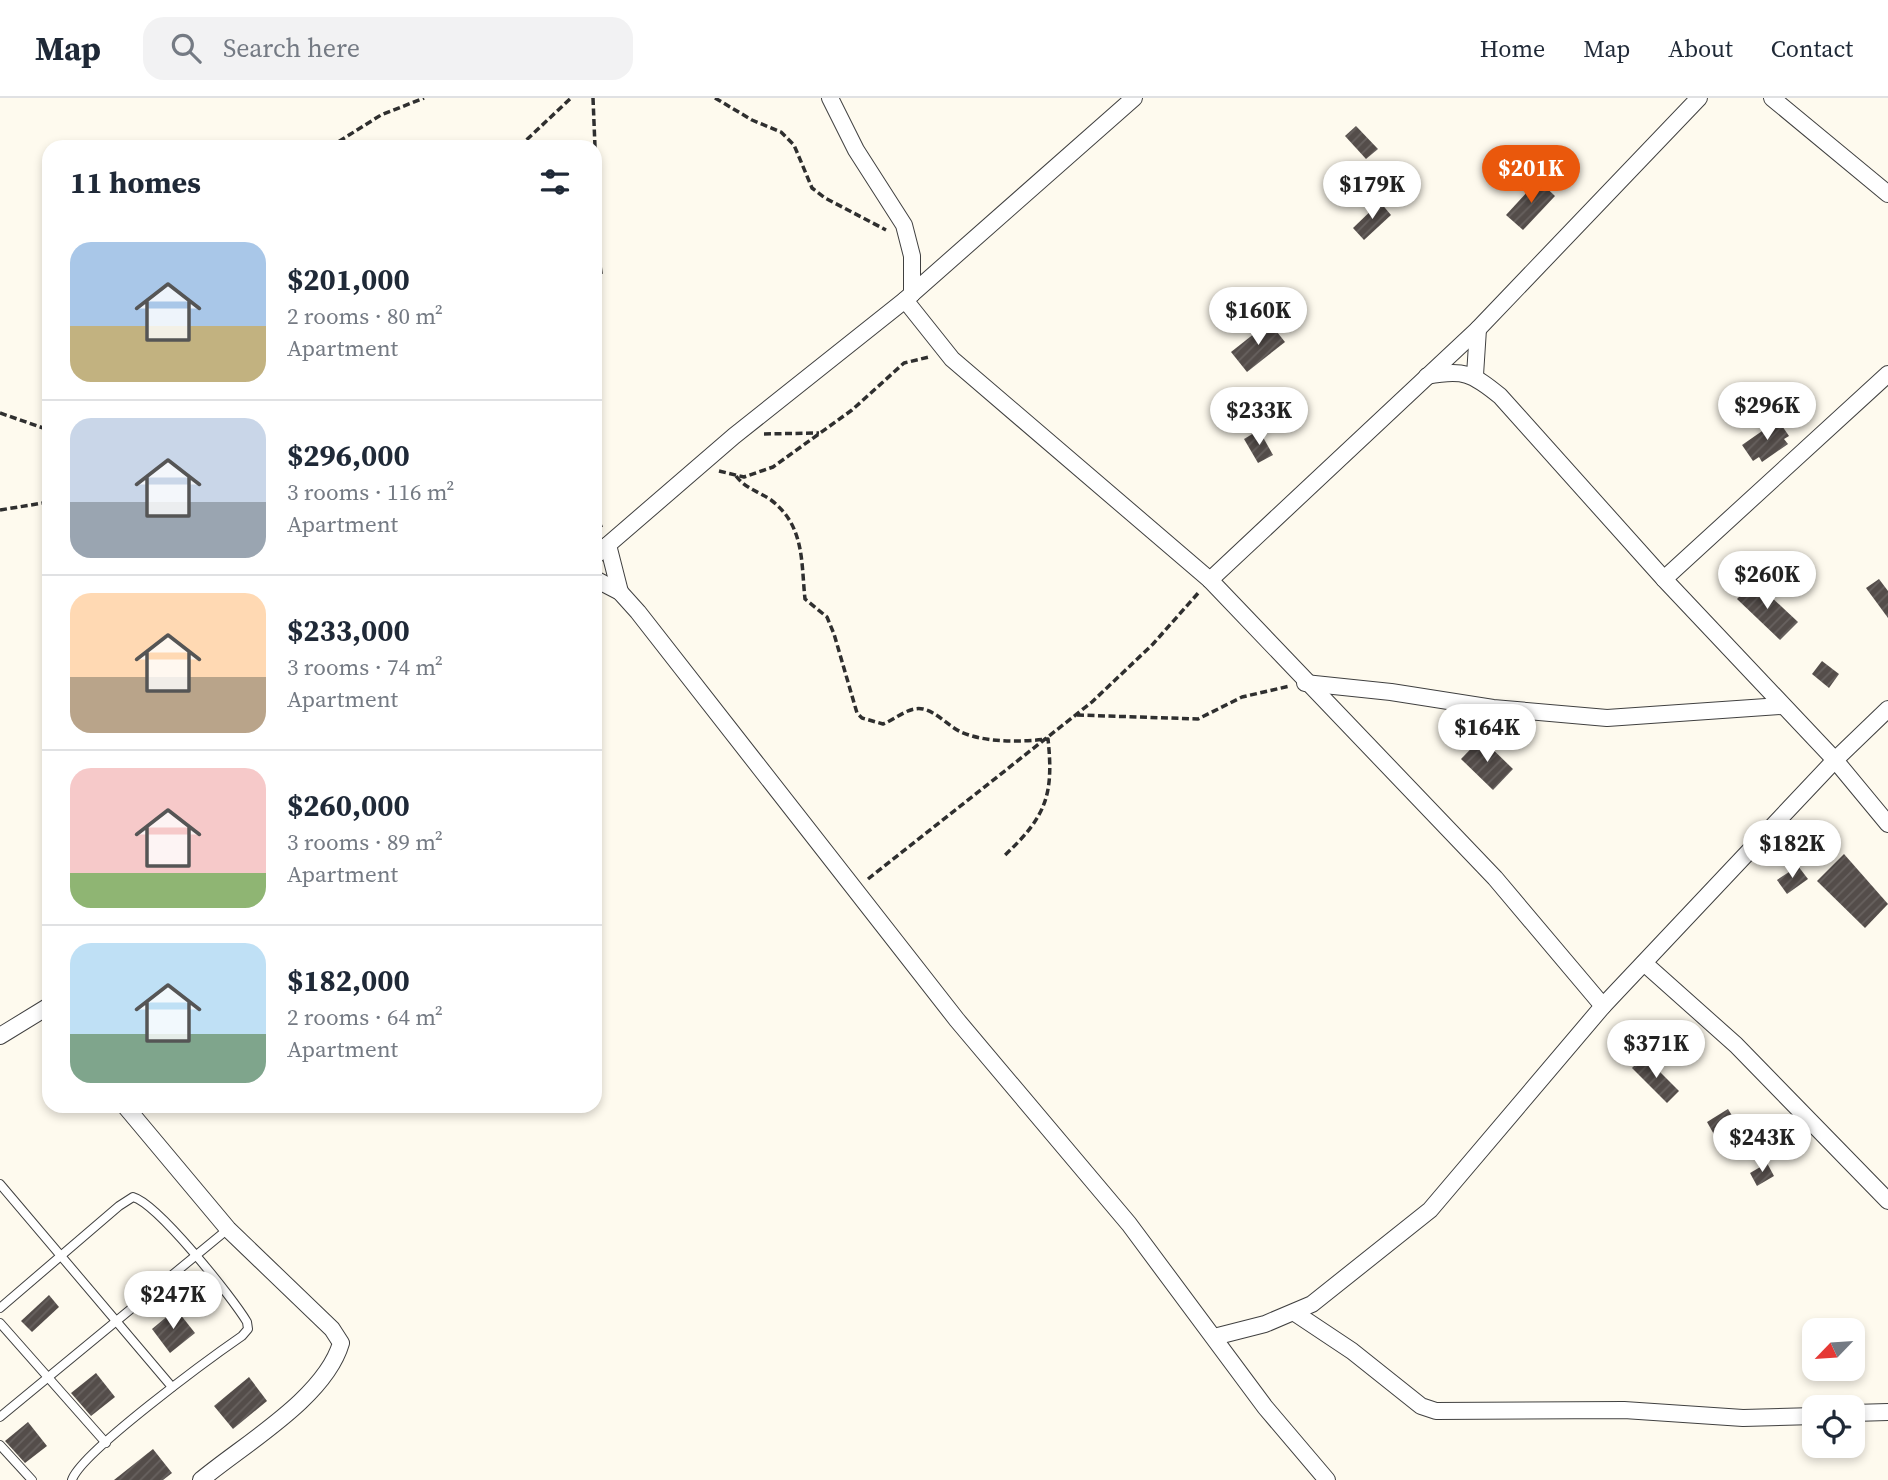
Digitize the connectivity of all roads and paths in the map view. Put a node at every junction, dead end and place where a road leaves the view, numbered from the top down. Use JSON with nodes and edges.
{"nodes":[{"id":1,"x":425,"y":98,"type":"edge"},
{"id":2,"x":571,"y":98,"type":"edge"},
{"id":3,"x":593,"y":98,"type":"edge"},
{"id":4,"x":715,"y":98,"type":"edge"},
{"id":5,"x":830,"y":98,"type":"edge"},
{"id":6,"x":1135,"y":98,"type":"edge"},
{"id":7,"x":1699,"y":98,"type":"edge"},
{"id":8,"x":1772,"y":98,"type":"edge"},
{"id":9,"x":1682,"y":106,"type":"edge"},
{"id":10,"x":341,"y":140,"type":"edge"},
{"id":11,"x":526,"y":140,"type":"edge"},
{"id":12,"x":595,"y":140,"type":"edge"},
{"id":13,"x":1888,"y":194,"type":"edge"},
{"id":14,"x":910,"y":243,"type":"junction"},
{"id":15,"x":908,"y":297,"type":"junction"},
{"id":16,"x":1478,"y":329,"type":"junction"},
{"id":17,"x":952,"y":359,"type":"junction"},
{"id":18,"x":1888,"y":374,"type":"edge"},
{"id":19,"x":1475,"y":375,"type":"junction"},
{"id":20,"x":1425,"y":376,"type":"junction"},
{"id":21,"x":0,"y":413,"type":"edge"},
{"id":22,"x":42,"y":428,"type":"edge"},
{"id":23,"x":821,"y":433,"type":"junction"},
{"id":24,"x":734,"y":436,"type":"junction"},
{"id":25,"x":702,"y":464,"type":"junction"},
{"id":26,"x":736,"y":476,"type":"junction"},
{"id":27,"x":42,"y":503,"type":"edge"},
{"id":28,"x":0,"y":510,"type":"edge"},
{"id":29,"x":608,"y":545,"type":"junction"},
{"id":30,"x":602,"y":550,"type":"edge"},
{"id":31,"x":1664,"y":579,"type":"junction"},
{"id":32,"x":1210,"y":580,"type":"junction"},
{"id":33,"x":602,"y":583,"type":"edge"},
{"id":34,"x":620,"y":592,"type":"junction"},
{"id":35,"x":1305,"y":683,"type":"junction"},
{"id":36,"x":1781,"y":706,"type":"junction"},
{"id":37,"x":1888,"y":709,"type":"edge"},
{"id":38,"x":1077,"y":715,"type":"junction"},
{"id":39,"x":1048,"y":738,"type":"junction"},
{"id":40,"x":1835,"y":760,"type":"junction"},
{"id":41,"x":1888,"y":824,"type":"edge"},
{"id":42,"x":1004,"y":856,"type":"dead end"},
{"id":43,"x":855,"y":889,"type":"junction"},
{"id":44,"x":1644,"y":963,"type":"junction"},
{"id":45,"x":1603,"y":1006,"type":"junction"},
{"id":46,"x":42,"y":1014,"type":"edge"},
{"id":47,"x":0,"y":1037,"type":"edge"},
{"id":48,"x":131,"y":1113,"type":"edge"},
{"id":49,"x":0,"y":1184,"type":"edge"},
{"id":50,"x":1888,"y":1201,"type":"edge"},
{"id":51,"x":228,"y":1229,"type":"junction"},
{"id":52,"x":60,"y":1255,"type":"junction"},
{"id":53,"x":194,"y":1257,"type":"junction"},
{"id":54,"x":0,"y":1308,"type":"edge"},
{"id":55,"x":1295,"y":1313,"type":"junction"},
{"id":56,"x":116,"y":1321,"type":"junction"},
{"id":57,"x":0,"y":1323,"type":"edge"},
{"id":58,"x":1214,"y":1337,"type":"junction"},
{"id":59,"x":47,"y":1375,"type":"junction"},
{"id":60,"x":172,"y":1387,"type":"junction"},
{"id":61,"x":1888,"y":1412,"type":"edge"},
{"id":62,"x":1865,"y":1413,"type":"edge"},
{"id":63,"x":1802,"y":1416,"type":"edge"},
{"id":64,"x":0,"y":1417,"type":"edge"},
{"id":65,"x":106,"y":1443,"type":"junction"},
{"id":66,"x":0,"y":1445,"type":"edge"},
{"id":67,"x":70,"y":1479,"type":"edge"},
{"id":68,"x":32,"y":1480,"type":"edge"},
{"id":69,"x":201,"y":1480,"type":"edge"},
{"id":70,"x":1327,"y":1480,"type":"edge"}],
"edges":[{"from":1,"to":10,"type":"path"},
{"from":2,"to":11,"type":"path"},
{"from":3,"to":12,"type":"path"},
{"from":4,"to":14,"type":"path"},
{"from":5,"to":14,"type":"street"},
{"from":6,"to":15,"type":"street"},
{"from":7,"to":9,"type":"street"},
{"from":8,"to":13,"type":"street"},
{"from":9,"to":16,"type":"street"},
{"from":14,"to":15,"type":"street"},
{"from":15,"to":17,"type":"street"},
{"from":15,"to":24,"type":"street"},
{"from":16,"to":19,"type":"street"},
{"from":16,"to":20,"type":"street"},
{"from":17,"to":23,"type":"path"},
{"from":17,"to":32,"type":"street"},
{"from":18,"to":31,"type":"street"},
{"from":19,"to":20,"type":"street"},
{"from":19,"to":31,"type":"street"},
{"from":20,"to":32,"type":"street"},
{"from":21,"to":22,"type":"path"},
{"from":23,"to":24,"type":"path"},
{"from":23,"to":26,"type":"path"},
{"from":24,"to":25,"type":"street"},
{"from":25,"to":26,"type":"path"},
{"from":25,"to":29,"type":"street"},
{"from":26,"to":39,"type":"path"},
{"from":27,"to":28,"type":"path"},
{"from":29,"to":30,"type":"street"},
{"from":29,"to":34,"type":"street"},
{"from":31,"to":36,"type":"street"},
{"from":32,"to":35,"type":"street"},
{"from":32,"to":38,"type":"path"},
{"from":33,"to":34,"type":"street"},
{"from":34,"to":43,"type":"street"},
{"from":35,"to":36,"type":"street"},
{"from":35,"to":38,"type":"path"},
{"from":35,"to":45,"type":"street"},
{"from":36,"to":40,"type":"street"},
{"from":37,"to":40,"type":"street"},
{"from":38,"to":39,"type":"path"},
{"from":39,"to":42,"type":"path"},
{"from":39,"to":43,"type":"path"},
{"from":40,"to":41,"type":"street"},
{"from":40,"to":44,"type":"street"},
{"from":43,"to":58,"type":"street"},
{"from":44,"to":45,"type":"street"},
{"from":44,"to":50,"type":"street"},
{"from":45,"to":55,"type":"street"},
{"from":46,"to":47,"type":"street"},
{"from":48,"to":51,"type":"street"},
{"from":49,"to":52,"type":"lane"},
{"from":51,"to":53,"type":"lane"},
{"from":51,"to":69,"type":"street"},
{"from":52,"to":53,"type":"lane"},
{"from":52,"to":54,"type":"lane"},
{"from":52,"to":56,"type":"lane"},
{"from":53,"to":56,"type":"lane"},
{"from":53,"to":60,"type":"lane"},
{"from":55,"to":58,"type":"street"},
{"from":55,"to":63,"type":"street"},
{"from":56,"to":59,"type":"lane"},
{"from":56,"to":60,"type":"lane"},
{"from":57,"to":59,"type":"lane"},
{"from":58,"to":70,"type":"street"},
{"from":59,"to":64,"type":"lane"},
{"from":59,"to":65,"type":"lane"},
{"from":60,"to":65,"type":"lane"},
{"from":61,"to":62,"type":"street"},
{"from":65,"to":67,"type":"lane"},
{"from":66,"to":68,"type":"lane"}]}
